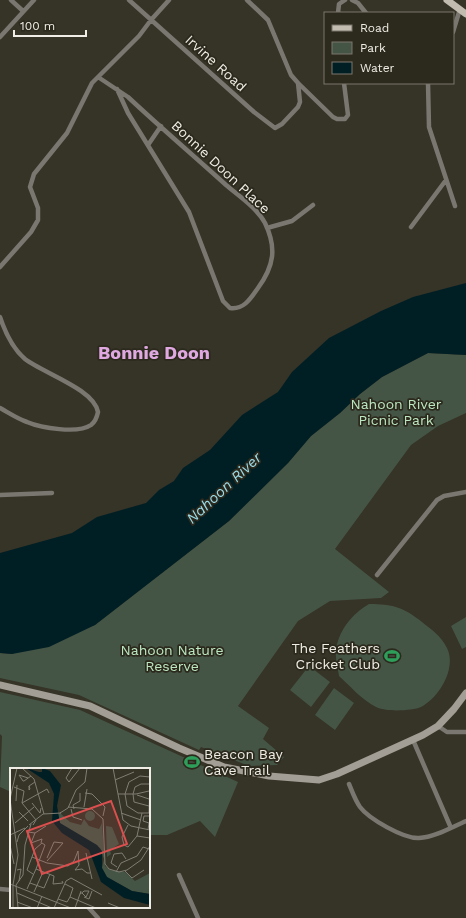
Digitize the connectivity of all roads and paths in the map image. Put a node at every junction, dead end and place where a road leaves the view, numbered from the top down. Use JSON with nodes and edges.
{"nodes":[{"id":1,"x":11,"y":0,"type":"edge"},
{"id":2,"x":34,"y":0,"type":"edge"},
{"id":3,"x":129,"y":0,"type":"edge"},
{"id":4,"x":169,"y":0,"type":"edge"},
{"id":5,"x":247,"y":0,"type":"edge"},
{"id":6,"x":345,"y":0,"type":"edge"},
{"id":7,"x":352,"y":0,"type":"edge"},
{"id":8,"x":446,"y":0,"type":"edge"},
{"id":9,"x":460,"y":9,"type":"junction"},
{"id":10,"x":23,"y":11,"type":"junction"},
{"id":11,"x":338,"y":12,"type":"edge"},
{"id":12,"x":365,"y":12,"type":"edge"},
{"id":13,"x":466,"y":14,"type":"edge"},
{"id":14,"x":151,"y":20,"type":"junction"},
{"id":15,"x":454,"y":29,"type":"edge"},
{"id":16,"x":0,"y":37,"type":"edge"},
{"id":17,"x":98,"y":77,"type":"junction"},
{"id":18,"x":298,"y":83,"type":"junction"},
{"id":19,"x":344,"y":84,"type":"edge"},
{"id":20,"x":428,"y":84,"type":"edge"},
{"id":21,"x":117,"y":89,"type":"junction"},
{"id":22,"x":161,"y":126,"type":"junction"},
{"id":23,"x":148,"y":145,"type":"junction"},
{"id":24,"x":446,"y":180,"type":"junction"},
{"id":25,"x":313,"y":206,"type":"dead end"},
{"id":26,"x":455,"y":206,"type":"dead end"},
{"id":27,"x":411,"y":227,"type":"dead end"},
{"id":28,"x":267,"y":228,"type":"junction"},
{"id":29,"x":0,"y":267,"type":"edge"},
{"id":30,"x":0,"y":317,"type":"edge"},
{"id":31,"x":0,"y":408,"type":"edge"},
{"id":32,"x":466,"y":492,"type":"edge"},
{"id":33,"x":52,"y":493,"type":"dead end"},
{"id":34,"x":0,"y":495,"type":"edge"},
{"id":35,"x":377,"y":574,"type":"dead end"},
{"id":36,"x":0,"y":684,"type":"edge"},
{"id":37,"x":466,"y":693,"type":"edge"},
{"id":38,"x":438,"y":726,"type":"junction"},
{"id":39,"x":466,"y":732,"type":"edge"},
{"id":40,"x":413,"y":740,"type":"junction"},
{"id":41,"x":349,"y":784,"type":"dead end"},
{"id":42,"x":466,"y":821,"type":"edge"},
{"id":43,"x":451,"y":828,"type":"junction"},
{"id":44,"x":180,"y":875,"type":"dead end"},
{"id":45,"x":0,"y":889,"type":"edge"},
{"id":46,"x":10,"y":890,"type":"edge"},
{"id":47,"x":89,"y":908,"type":"edge"},
{"id":48,"x":98,"y":918,"type":"edge"},
{"id":49,"x":198,"y":918,"type":"edge"}],
"edges":[{"from":1,"to":10,"type":"street"},
{"from":2,"to":10,"type":"street"},
{"from":3,"to":14,"type":"street","name":"Irvine Road"},
{"from":4,"to":14,"type":"street"},
{"from":5,"to":18,"type":"street"},
{"from":6,"to":11,"type":"street"},
{"from":7,"to":12,"type":"street"},
{"from":8,"to":9,"type":"main road"},
{"from":9,"to":13,"type":"main road"},
{"from":9,"to":15,"type":"street"},
{"from":10,"to":16,"type":"street"},
{"from":14,"to":17,"type":"street"},
{"from":14,"to":18,"type":"street","name":"Irvine Road"},
{"from":17,"to":21,"type":"street","name":"Bonnie Doon Place"},
{"from":17,"to":29,"type":"street"},
{"from":18,"to":19,"type":"street"},
{"from":20,"to":24,"type":"street"},
{"from":21,"to":22,"type":"street","name":"Bonnie Doon Place"},
{"from":21,"to":23,"type":"street","name":"Bonnie Doon Place"},
{"from":22,"to":23,"type":"street","name":"Bonnie Doon Place"},
{"from":22,"to":28,"type":"street","name":"Bonnie Doon Place"},
{"from":23,"to":28,"type":"street","name":"Bonnie Doon Place"},
{"from":24,"to":26,"type":"street"},
{"from":24,"to":27,"type":"street"},
{"from":25,"to":28,"type":"street"},
{"from":30,"to":31,"type":"street"},
{"from":32,"to":35,"type":"street"},
{"from":33,"to":34,"type":"street"},
{"from":36,"to":40,"type":"street"},
{"from":37,"to":38,"type":"street"},
{"from":38,"to":39,"type":"street"},
{"from":38,"to":40,"type":"street"},
{"from":40,"to":43,"type":"street"},
{"from":41,"to":43,"type":"street"},
{"from":42,"to":43,"type":"street"},
{"from":44,"to":49,"type":"street"},
{"from":45,"to":46,"type":"street"},
{"from":47,"to":48,"type":"street"}]}
